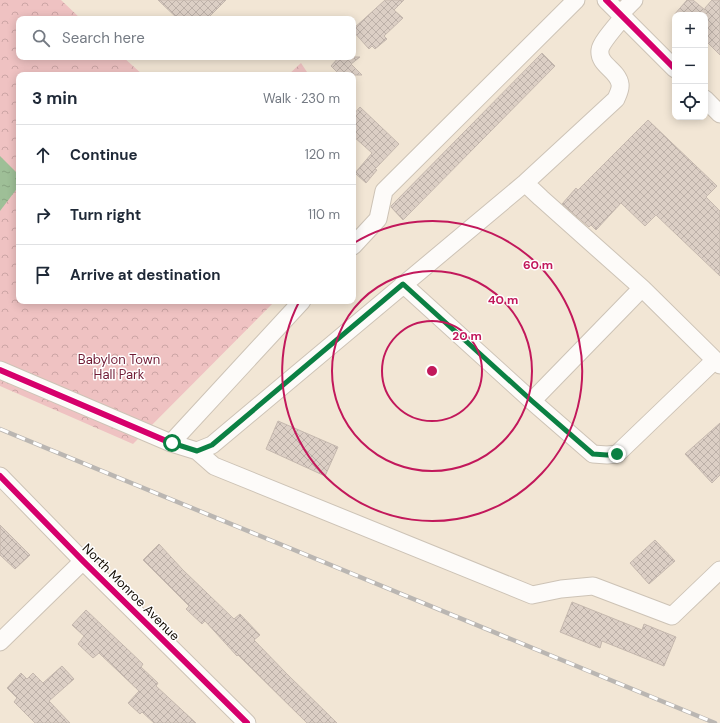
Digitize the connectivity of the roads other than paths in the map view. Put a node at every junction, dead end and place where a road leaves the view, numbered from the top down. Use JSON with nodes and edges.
{"nodes":[{"id":1,"x":576,"y":0,"type":"edge"},
{"id":2,"x":606,"y":0,"type":"edge"},
{"id":3,"x":634,"y":0,"type":"edge"},
{"id":4,"x":622,"y":16,"type":"junction"},
{"id":5,"x":672,"y":66,"type":"edge"},
{"id":6,"x":708,"y":102,"type":"edge"},
{"id":7,"x":720,"y":114,"type":"edge"},
{"id":8,"x":525,"y":183,"type":"junction"},
{"id":9,"x":356,"y":243,"type":"edge"},
{"id":10,"x":403,"y":284,"type":"junction"},
{"id":11,"x":642,"y":288,"type":"junction"},
{"id":12,"x":299,"y":304,"type":"edge"},
{"id":13,"x":718,"y":362,"type":"edge"},
{"id":14,"x":0,"y":370,"type":"edge"},
{"id":15,"x":532,"y":401,"type":"junction"},
{"id":16,"x":172,"y":443,"type":"junction"},
{"id":17,"x":197,"y":451,"type":"junction"},
{"id":18,"x":0,"y":476,"type":"edge"},
{"id":19,"x":83,"y":561,"type":"junction"},
{"id":20,"x":720,"y":570,"type":"edge"},
{"id":21,"x":0,"y":642,"type":"edge"},
{"id":22,"x":247,"y":723,"type":"edge"}],
"edges":[{"from":1,"to":9,"type":"street"},
{"from":2,"to":4,"type":"street"},
{"from":3,"to":4,"type":"street"},
{"from":4,"to":5,"type":"street"},
{"from":4,"to":8,"type":"street"},
{"from":6,"to":7,"type":"street"},
{"from":8,"to":10,"type":"street"},
{"from":8,"to":11,"type":"street"},
{"from":10,"to":15,"type":"street"},
{"from":10,"to":17,"type":"street"},
{"from":11,"to":13,"type":"street"},
{"from":11,"to":15,"type":"street"},
{"from":12,"to":16,"type":"street"},
{"from":13,"to":15,"type":"street"},
{"from":14,"to":16,"type":"street"},
{"from":16,"to":17,"type":"street"},
{"from":17,"to":20,"type":"street"},
{"from":18,"to":19,"type":"street","name":"North Monroe Avenue"},
{"from":19,"to":21,"type":"street"},
{"from":19,"to":22,"type":"street","name":"North Monroe Avenue"}]}
